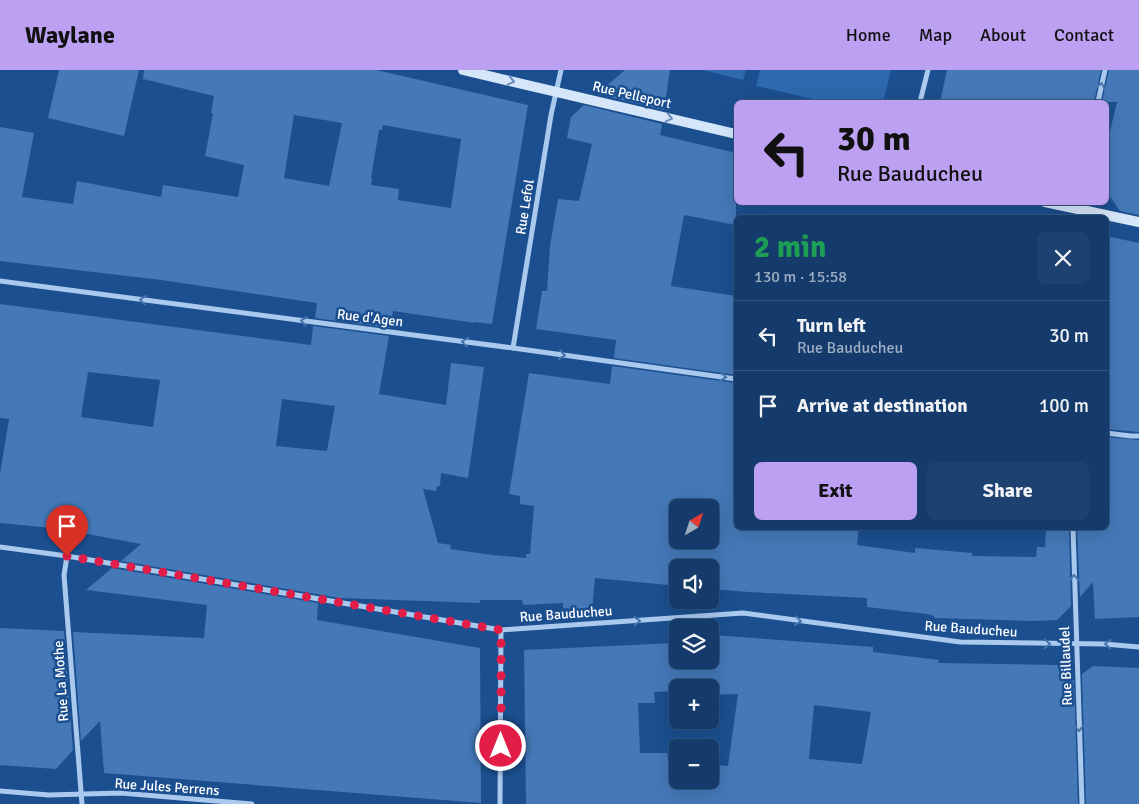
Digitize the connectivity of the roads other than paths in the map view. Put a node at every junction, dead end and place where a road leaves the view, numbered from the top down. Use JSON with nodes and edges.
{"nodes":[{"id":1,"x":463,"y":70,"type":"edge"},
{"id":2,"x":561,"y":70,"type":"edge"},
{"id":3,"x":928,"y":70,"type":"edge"},
{"id":4,"x":1105,"y":70,"type":"edge"},
{"id":5,"x":556,"y":92,"type":"junction"},
{"id":6,"x":920,"y":100,"type":"edge"},
{"id":7,"x":1098,"y":100,"type":"edge"},
{"id":8,"x":734,"y":134,"type":"edge"},
{"id":9,"x":1059,"y":205,"type":"edge"},
{"id":10,"x":1083,"y":210,"type":"edge"},
{"id":11,"x":1106,"y":215,"type":"edge"},
{"id":12,"x":1109,"y":216,"type":"edge"},
{"id":13,"x":1139,"y":222,"type":"edge"},
{"id":14,"x":0,"y":281,"type":"edge"},
{"id":15,"x":513,"y":348,"type":"junction"},
{"id":16,"x":734,"y":378,"type":"edge"},
{"id":17,"x":1109,"y":433,"type":"edge"},
{"id":18,"x":1139,"y":436,"type":"edge"},
{"id":19,"x":1073,"y":530,"type":"edge"},
{"id":20,"x":0,"y":547,"type":"edge"},
{"id":21,"x":67,"y":556,"type":"junction"},
{"id":22,"x":501,"y":630,"type":"junction"},
{"id":23,"x":1077,"y":644,"type":"junction"},
{"id":24,"x":1139,"y":647,"type":"edge"},
{"id":25,"x":0,"y":791,"type":"edge"},
{"id":26,"x":81,"y":795,"type":"junction"},
{"id":27,"x":82,"y":804,"type":"edge"},
{"id":28,"x":252,"y":804,"type":"edge"},
{"id":29,"x":500,"y":804,"type":"edge"},
{"id":30,"x":1082,"y":804,"type":"edge"}],
"edges":[{"from":1,"to":5,"type":"street","name":"Rue Pelleport","one_way":true},
{"from":2,"to":5,"type":"street","name":"Rue Lefol"},
{"from":3,"to":6,"type":"street"},
{"from":7,"to":4,"type":"street","one_way":true},
{"from":5,"to":8,"type":"street","name":"Rue Pelleport","one_way":true},
{"from":5,"to":15,"type":"street","name":"Rue Lefol"},
{"from":9,"to":10,"type":"street"},
{"from":10,"to":11,"type":"street"},
{"from":12,"to":13,"type":"street"},
{"from":15,"to":14,"type":"street","name":"Rue d'Agen","one_way":true},
{"from":15,"to":16,"type":"street","name":"Rue d'Agen","one_way":true},
{"from":17,"to":18,"type":"street"},
{"from":23,"to":19,"type":"street","name":"Rue Billaudel","one_way":true},
{"from":20,"to":21,"type":"street","name":"Rue Bauducheu"},
{"from":21,"to":22,"type":"street","name":"Rue Bauducheu"},
{"from":21,"to":26,"type":"street","name":"Rue La Mothe"},
{"from":22,"to":23,"type":"street","name":"Rue Bauducheu","one_way":true},
{"from":22,"to":29,"type":"street"},
{"from":24,"to":23,"type":"street","name":"Rue Bauducheu","one_way":true},
{"from":23,"to":30,"type":"street","name":"Rue Billaudel","one_way":true},
{"from":25,"to":26,"type":"street","name":"Rue Jules Perrens"},
{"from":26,"to":27,"type":"street","name":"Rue La Mothe"},
{"from":26,"to":28,"type":"street","name":"Rue Jules Perrens"}]}
